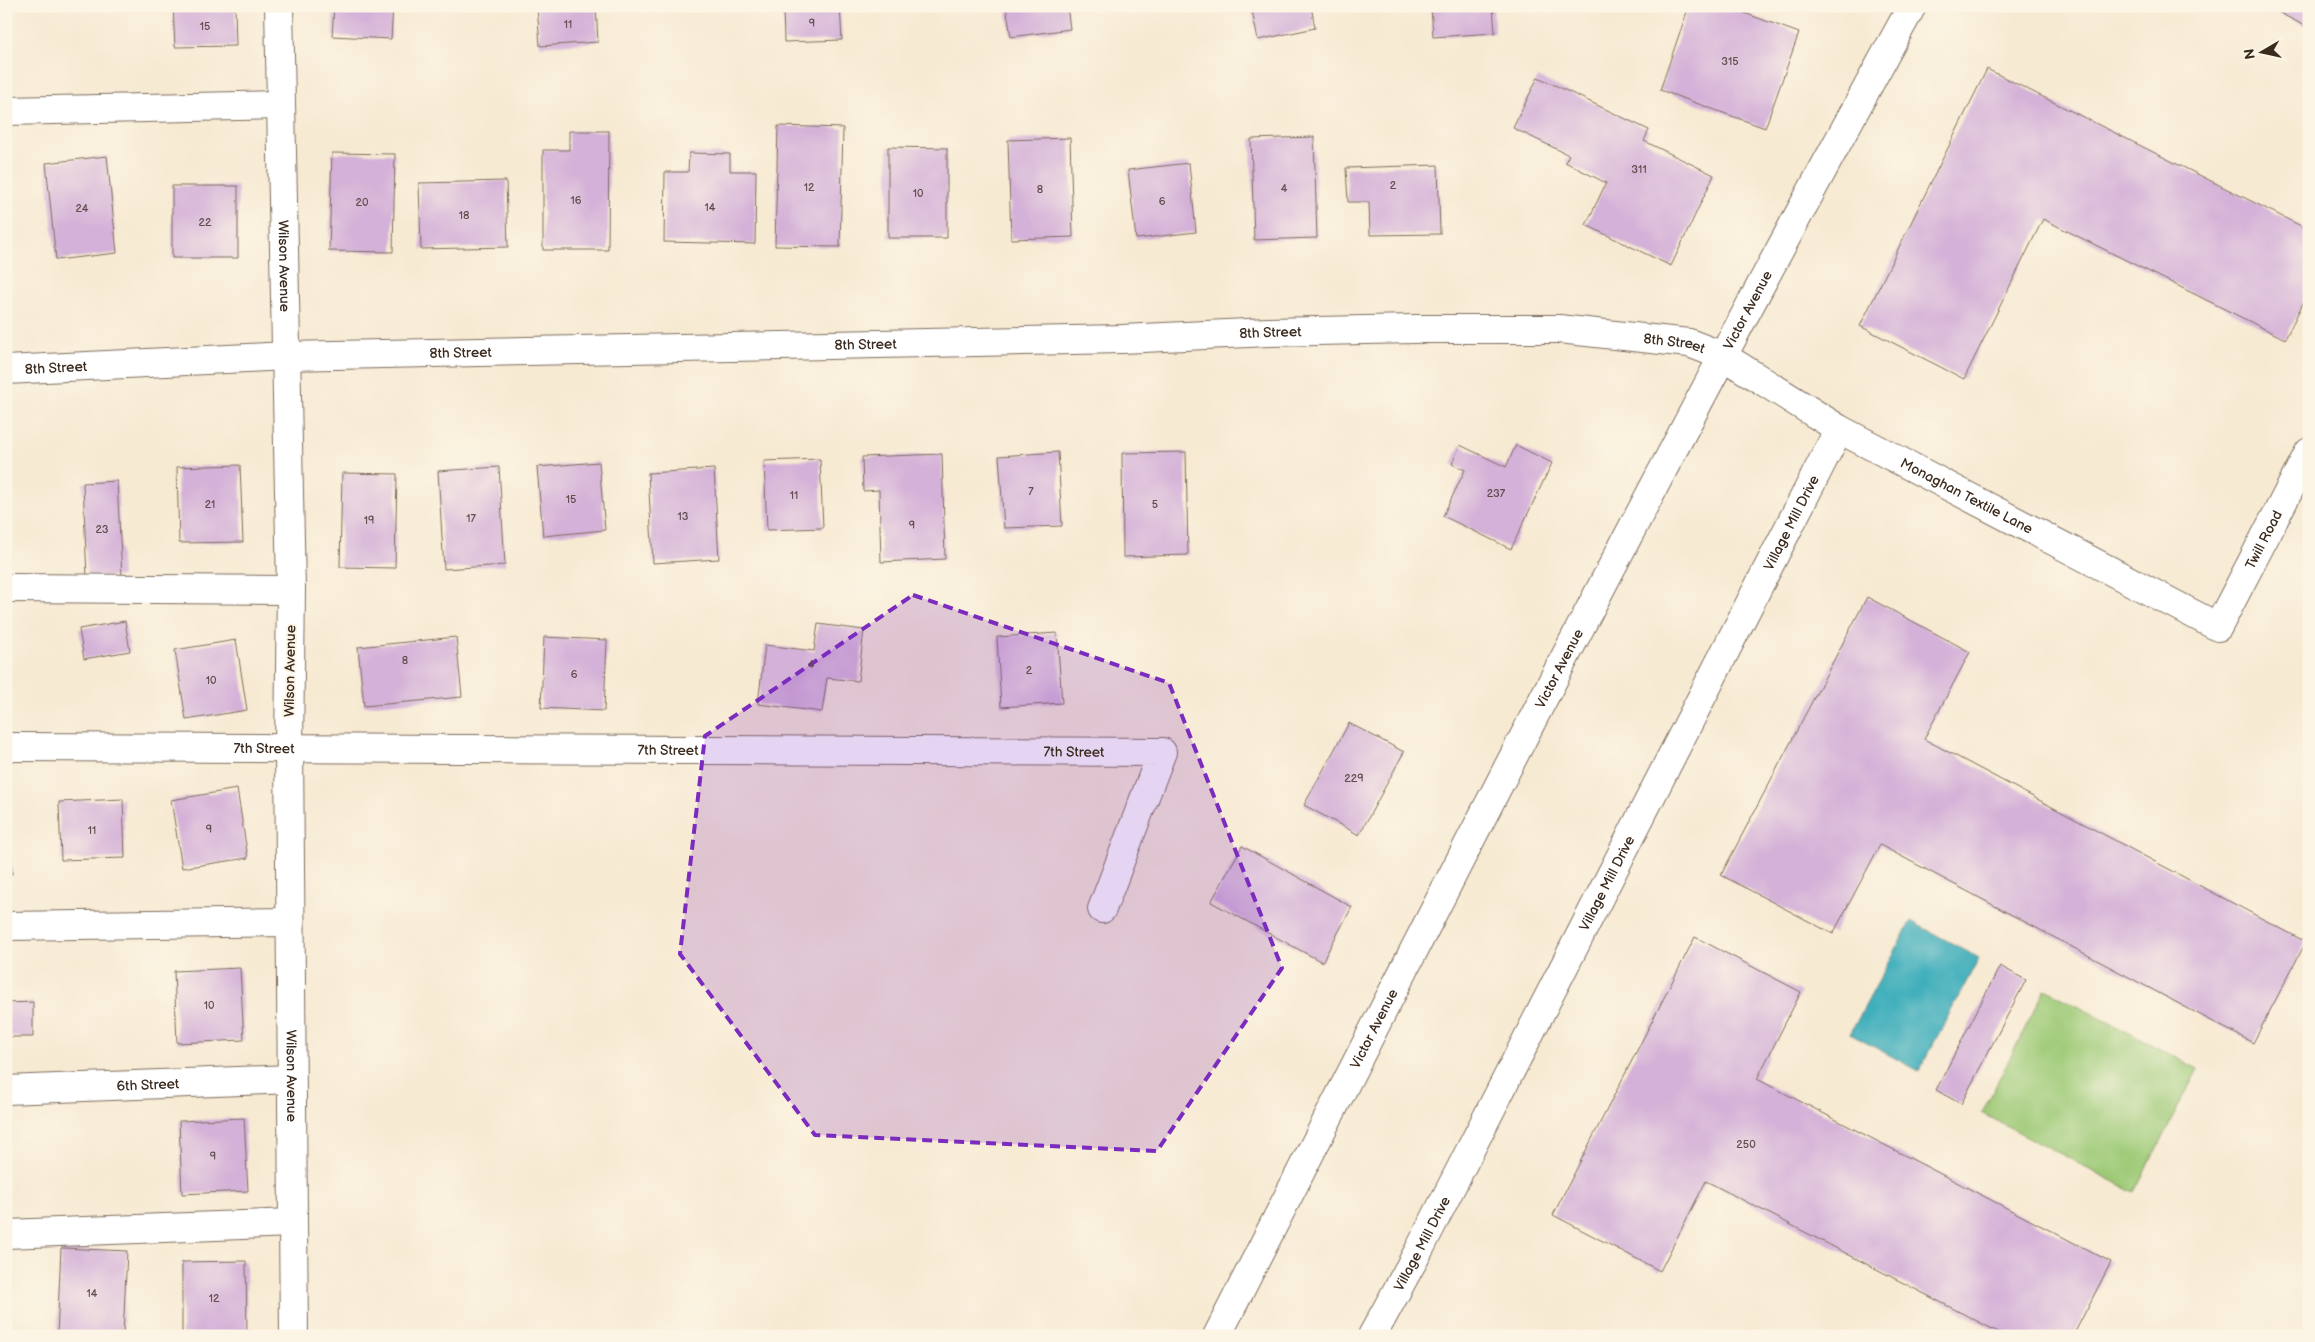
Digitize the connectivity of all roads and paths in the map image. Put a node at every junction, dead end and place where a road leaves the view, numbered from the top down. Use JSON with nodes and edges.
{"nodes":[{"id":1,"x":279,"y":6,"type":"edge"},
{"id":2,"x":1912,"y":6,"type":"edge"},
{"id":3,"x":280,"y":104,"type":"junction"},
{"id":4,"x":6,"y":111,"type":"edge"},
{"id":5,"x":286,"y":356,"type":"junction"},
{"id":6,"x":1723,"y":356,"type":"junction"},
{"id":7,"x":6,"y":370,"type":"edge"},
{"id":8,"x":1839,"y":429,"type":"junction"},
{"id":9,"x":2309,"y":452,"type":"edge"},
{"id":10,"x":6,"y":588,"type":"edge"},
{"id":11,"x":292,"y":590,"type":"junction"},
{"id":12,"x":2218,"y":627,"type":"joint"},
{"id":13,"x":6,"y":747,"type":"edge"},
{"id":14,"x":289,"y":748,"type":"junction"},
{"id":15,"x":1102,"y":909,"type":"dead end"},
{"id":16,"x":290,"y":922,"type":"junction"},
{"id":17,"x":6,"y":926,"type":"edge"},
{"id":18,"x":291,"y":1079,"type":"junction"},
{"id":19,"x":6,"y":1090,"type":"edge"},
{"id":20,"x":292,"y":1223,"type":"junction"},
{"id":21,"x":6,"y":1234,"type":"edge"},
{"id":22,"x":294,"y":1336,"type":"edge"},
{"id":23,"x":1217,"y":1336,"type":"edge"},
{"id":24,"x":1372,"y":1336,"type":"edge"}],
"edges":[{"from":1,"to":3,"type":"street","name":"Wilson Avenue"},
{"from":2,"to":6,"type":"street","name":"Victor Avenue"},
{"from":3,"to":4,"type":"street"},
{"from":3,"to":5,"type":"street","name":"Wilson Avenue"},
{"from":5,"to":6,"type":"street","name":"8th Street"},
{"from":5,"to":7,"type":"street","name":"8th Street"},
{"from":5,"to":11,"type":"street","name":"Wilson Avenue"},
{"from":6,"to":8,"type":"street","name":"Monaghan Textile Lane"},
{"from":6,"to":23,"type":"street","name":"Victor Avenue"},
{"from":8,"to":12,"type":"street","name":"Monaghan Textile Lane"},
{"from":8,"to":24,"type":"street","name":"Village Mill Drive"},
{"from":9,"to":12,"type":"street","name":"Twill Road"},
{"from":10,"to":11,"type":"street"},
{"from":11,"to":14,"type":"street","name":"Wilson Avenue"},
{"from":13,"to":14,"type":"street","name":"7th Street"},
{"from":14,"to":15,"type":"street","name":"7th Street"},
{"from":14,"to":16,"type":"street","name":"Wilson Avenue"},
{"from":16,"to":17,"type":"street"},
{"from":16,"to":18,"type":"street","name":"Wilson Avenue"},
{"from":18,"to":19,"type":"street","name":"6th Street"},
{"from":18,"to":20,"type":"street","name":"Wilson Avenue"},
{"from":20,"to":21,"type":"street"},
{"from":20,"to":22,"type":"street","name":"Wilson Avenue"}]}
